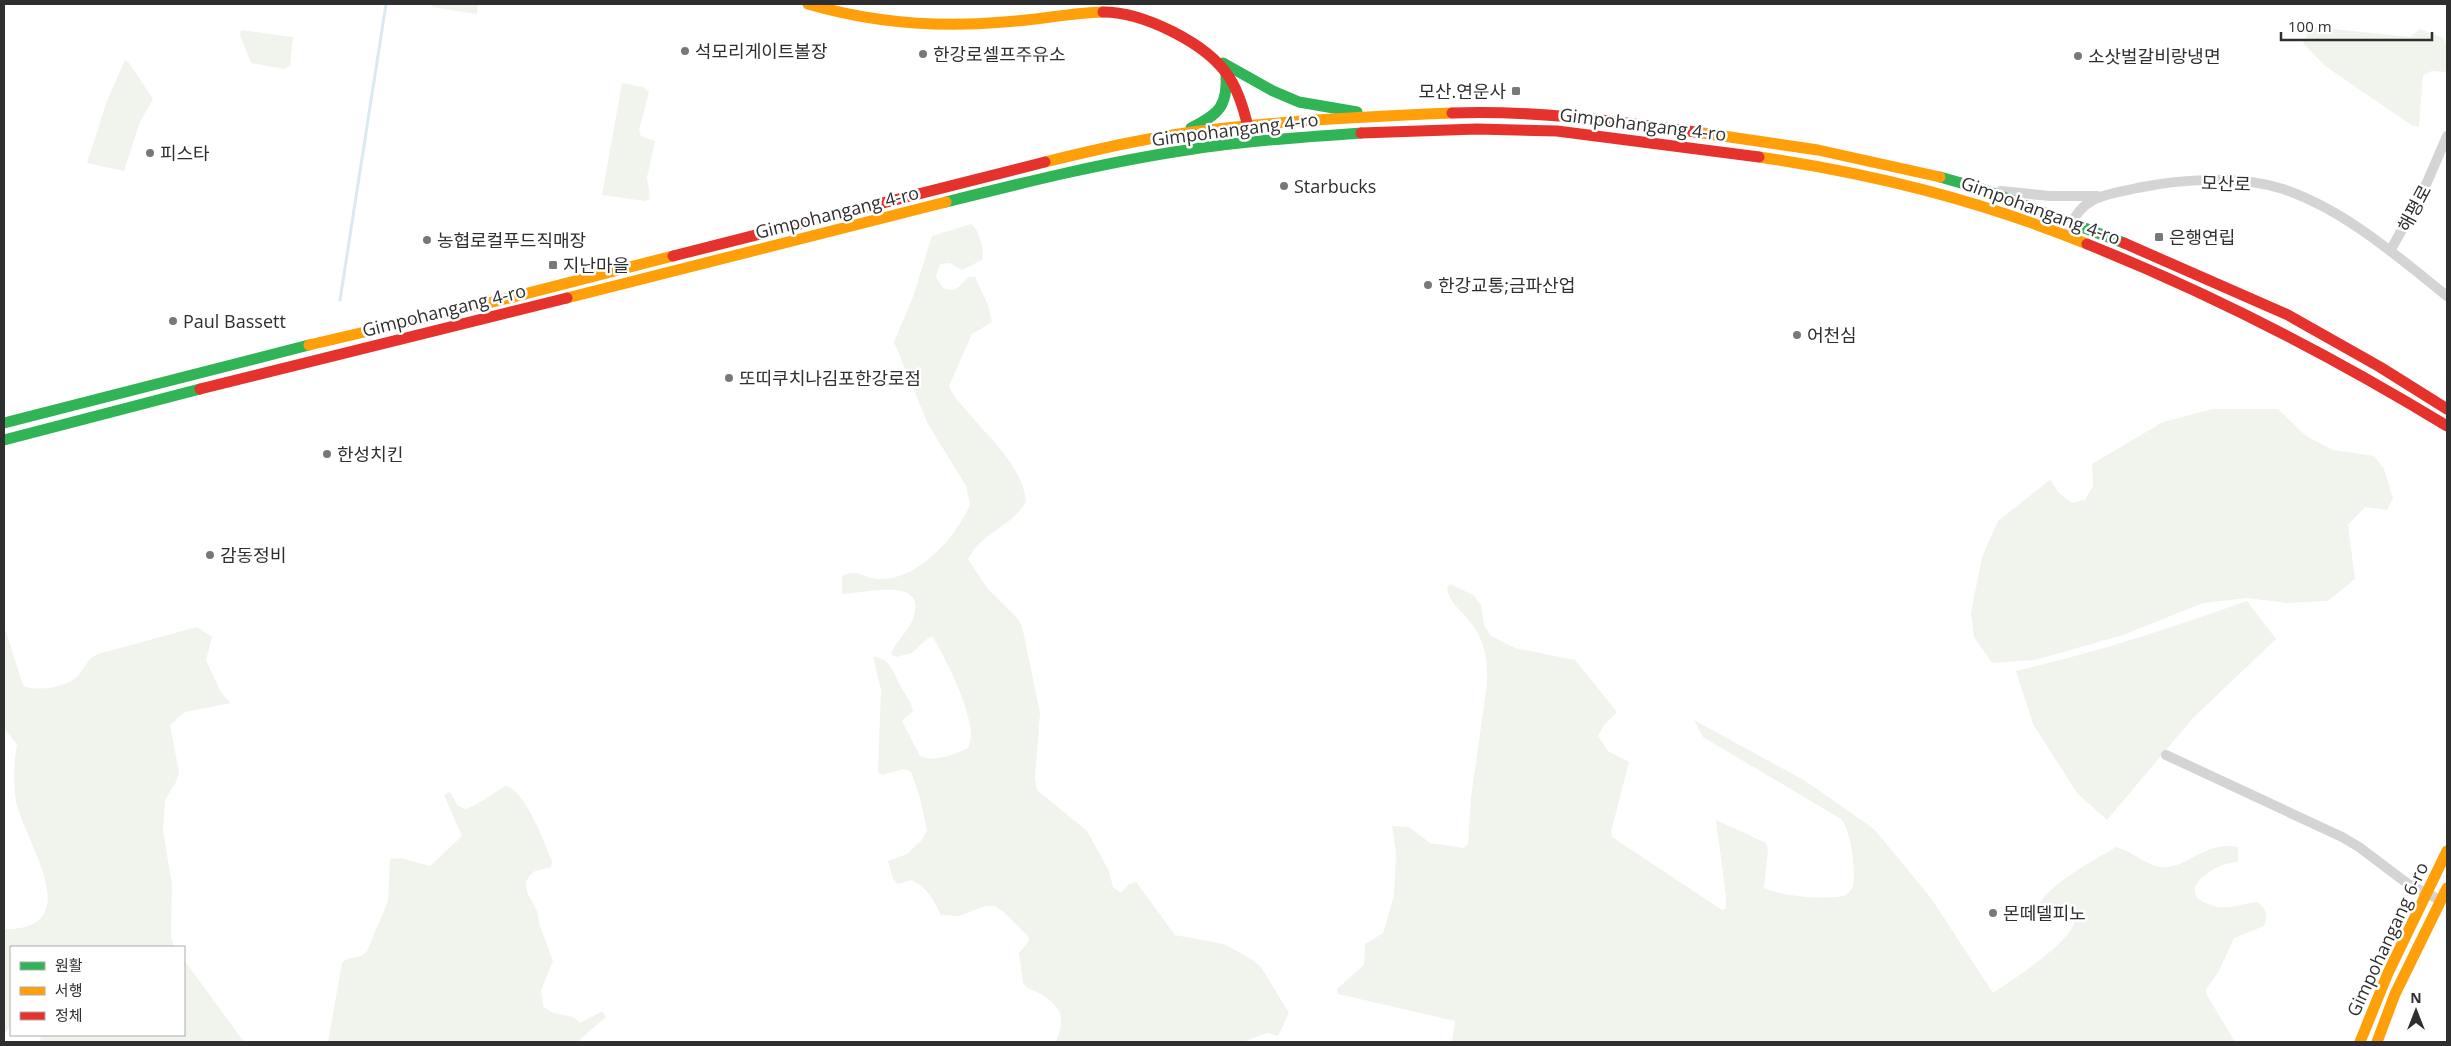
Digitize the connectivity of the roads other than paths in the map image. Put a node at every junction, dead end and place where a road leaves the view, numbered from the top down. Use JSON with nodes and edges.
{"nodes":[{"id":1,"x":808,"y":4,"type":"edge"},
{"id":2,"x":1205,"y":52,"type":"junction"},
{"id":3,"x":1226,"y":70,"type":"junction"},
{"id":4,"x":1381,"y":116,"type":"junction"},
{"id":5,"x":1248,"y":126,"type":"junction"},
{"id":6,"x":1177,"y":134,"type":"junction"},
{"id":7,"x":2447,"y":136,"type":"edge"},
{"id":8,"x":1982,"y":189,"type":"junction"},
{"id":9,"x":2097,"y":196,"type":"junction"},
{"id":10,"x":2071,"y":222,"type":"junction"},
{"id":11,"x":2066,"y":236,"type":"junction"},
{"id":12,"x":2390,"y":251,"type":"junction"},
{"id":13,"x":2447,"y":296,"type":"edge"},
{"id":14,"x":2447,"y":409,"type":"edge"},
{"id":15,"x":4,"y":423,"type":"edge"},
{"id":16,"x":2447,"y":426,"type":"edge"},
{"id":17,"x":4,"y":440,"type":"edge"},
{"id":18,"x":2166,"y":755,"type":"dead end"},
{"id":19,"x":2447,"y":851,"type":"edge"},
{"id":20,"x":2447,"y":888,"type":"edge"},
{"id":21,"x":2425,"y":893,"type":"junction"},
{"id":22,"x":2440,"y":900,"type":"junction"},
{"id":23,"x":2360,"y":1042,"type":"edge"},
{"id":24,"x":2377,"y":1042,"type":"edge"}],
"edges":[{"from":1,"to":2,"type":"street"},
{"from":2,"to":3,"type":"street"},
{"from":2,"to":4,"type":"street"},
{"from":3,"to":5,"type":"street"},
{"from":3,"to":6,"type":"street"},
{"from":4,"to":5,"type":"street","name":"Gimpohangang 4-ro"},
{"from":4,"to":8,"type":"street","name":"Gimpohangang 4-ro"},
{"from":5,"to":6,"type":"street","name":"Gimpohangang 4-ro"},
{"from":6,"to":15,"type":"street","name":"Gimpohangang 4-ro"},
{"from":7,"to":12,"type":"street","name":"해평로"},
{"from":8,"to":9,"type":"street","name":"모산로"},
{"from":8,"to":10,"type":"street","name":"Gimpohangang 4-ro"},
{"from":9,"to":10,"type":"street"},
{"from":9,"to":12,"type":"street","name":"모산로"},
{"from":10,"to":11,"type":"street"},
{"from":10,"to":14,"type":"street","name":"Gimpohangang 4-ro"},
{"from":11,"to":16,"type":"street","name":"Gimpohangang 4-ro"},
{"from":11,"to":17,"type":"street","name":"Gimpohangang 4-ro"},
{"from":12,"to":13,"type":"street","name":"모산로"},
{"from":18,"to":21,"type":"street"},
{"from":19,"to":21,"type":"street","name":"Gimpohangang 6-ro"},
{"from":20,"to":22,"type":"street","name":"Gimpohangang 6-ro"},
{"from":21,"to":22,"type":"street"},
{"from":21,"to":23,"type":"street","name":"Gimpohangang 6-ro"},
{"from":22,"to":24,"type":"street","name":"Gimpohangang 6-ro"}]}
